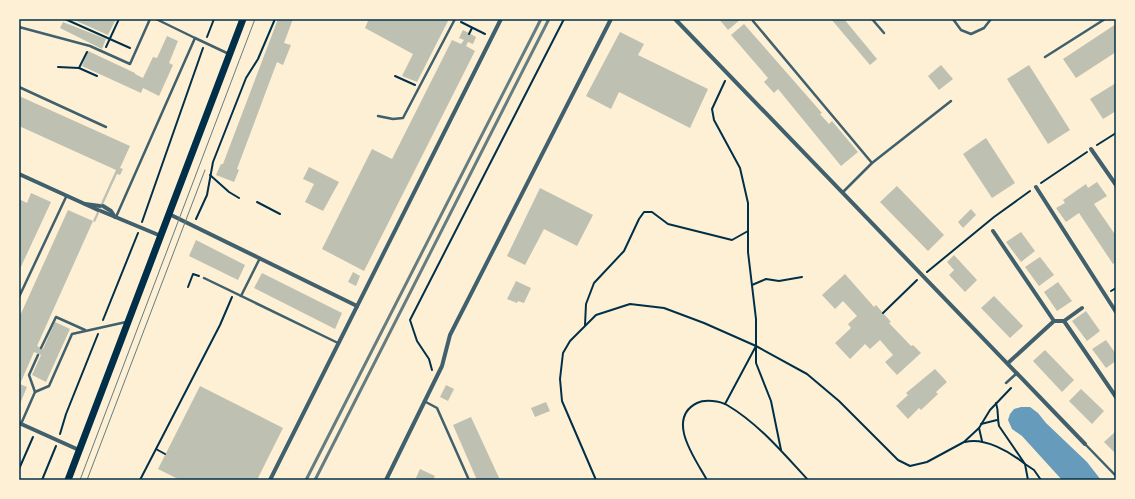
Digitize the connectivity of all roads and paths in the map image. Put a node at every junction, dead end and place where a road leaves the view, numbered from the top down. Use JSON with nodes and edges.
{"nodes":[{"id":1,"x":65,"y":19,"type":"edge"},
{"id":2,"x":119,"y":19,"type":"edge"},
{"id":3,"x":150,"y":19,"type":"edge"},
{"id":4,"x":156,"y":19,"type":"edge"},
{"id":5,"x":214,"y":19,"type":"edge"},
{"id":6,"x":243,"y":19,"type":"edge"},
{"id":7,"x":275,"y":19,"type":"edge"},
{"id":8,"x":455,"y":19,"type":"edge"},
{"id":9,"x":501,"y":19,"type":"edge"},
{"id":10,"x":564,"y":19,"type":"edge"},
{"id":11,"x":611,"y":19,"type":"edge"},
{"id":12,"x":675,"y":19,"type":"edge"},
{"id":13,"x":872,"y":19,"type":"edge"},
{"id":14,"x":953,"y":19,"type":"edge"},
{"id":15,"x":991,"y":19,"type":"edge"},
{"id":16,"x":1105,"y":19,"type":"edge"},
{"id":17,"x":753,"y":21,"type":"dead end"},
{"id":18,"x":19,"y":27,"type":"edge"},
{"id":19,"x":472,"y":28,"type":"junction"},
{"id":20,"x":884,"y":33,"type":"dead end"},
{"id":21,"x":469,"y":34,"type":"dead end"},
{"id":22,"x":492,"y":37,"type":"junction"},
{"id":23,"x":195,"y":38,"type":"junction"},
{"id":24,"x":110,"y":39,"type":"junction"},
{"id":25,"x":205,"y":42,"type":"junction"},
{"id":26,"x":91,"y":46,"type":"junction"},
{"id":27,"x":136,"y":51,"type":"junction"},
{"id":28,"x":104,"y":52,"type":"junction"},
{"id":29,"x":230,"y":54,"type":"junction"},
{"id":30,"x":1045,"y":58,"type":"dead end"},
{"id":31,"x":58,"y":67,"type":"dead end"},
{"id":32,"x":79,"y":68,"type":"junction"},
{"id":33,"x":728,"y":74,"type":"junction"},
{"id":34,"x":97,"y":76,"type":"dead end"},
{"id":35,"x":395,"y":76,"type":"dead end"},
{"id":36,"x":19,"y":87,"type":"edge"},
{"id":37,"x":420,"y":87,"type":"junction"},
{"id":38,"x":951,"y":101,"type":"dead end"},
{"id":39,"x":378,"y":116,"type":"dead end"},
{"id":40,"x":106,"y":127,"type":"dead end"},
{"id":41,"x":1116,"y":133,"type":"edge"},
{"id":42,"x":1092,"y":149,"type":"junction"},
{"id":43,"x":872,"y":163,"type":"junction"},
{"id":44,"x":20,"y":176,"type":"edge"},
{"id":45,"x":210,"y":176,"type":"junction"},
{"id":46,"x":1116,"y":186,"type":"edge"},
{"id":47,"x":1036,"y":187,"type":"junction"},
{"id":48,"x":843,"y":192,"type":"junction"},
{"id":49,"x":66,"y":196,"type":"junction"},
{"id":50,"x":239,"y":198,"type":"dead end"},
{"id":51,"x":257,"y":202,"type":"dead end"},
{"id":52,"x":169,"y":214,"type":"junction"},
{"id":53,"x":280,"y":214,"type":"dead end"},
{"id":54,"x":116,"y":217,"type":"junction"},
{"id":55,"x":193,"y":226,"type":"junction"},
{"id":56,"x":140,"y":228,"type":"junction"},
{"id":57,"x":748,"y":231,"type":"junction"},
{"id":58,"x":993,"y":231,"type":"dead end"},
{"id":59,"x":161,"y":236,"type":"junction"},
{"id":60,"x":260,"y":258,"type":"junction"},
{"id":61,"x":923,"y":274,"type":"junction"},
{"id":62,"x":802,"y":277,"type":"dead end"},
{"id":63,"x":204,"y":278,"type":"joint"},
{"id":64,"x":752,"y":285,"type":"junction"},
{"id":65,"x":911,"y":286,"type":"dead end"},
{"id":66,"x":188,"y":287,"type":"dead end"},
{"id":67,"x":234,"y":293,"type":"junction"},
{"id":68,"x":19,"y":296,"type":"edge"},
{"id":69,"x":241,"y":296,"type":"junction"},
{"id":70,"x":357,"y":306,"type":"junction"},
{"id":71,"x":1082,"y":308,"type":"dead end"},
{"id":72,"x":1116,"y":312,"type":"edge"},
{"id":73,"x":883,"y":313,"type":"dead end"},
{"id":74,"x":128,"y":321,"type":"junction"},
{"id":75,"x":1054,"y":321,"type":"junction"},
{"id":76,"x":1064,"y":321,"type":"junction"},
{"id":77,"x":101,"y":326,"type":"junction"},
{"id":78,"x":585,"y":326,"type":"junction"},
{"id":79,"x":86,"y":330,"type":"junction"},
{"id":80,"x":72,"y":334,"type":"junction"},
{"id":81,"x":68,"y":335,"type":"dead end"},
{"id":82,"x":338,"y":344,"type":"junction"},
{"id":83,"x":756,"y":346,"type":"junction"},
{"id":84,"x":41,"y":348,"type":"dead end"},
{"id":85,"x":38,"y":354,"type":"dead end"},
{"id":86,"x":1008,"y":363,"type":"junction"},
{"id":87,"x":54,"y":364,"type":"dead end"},
{"id":88,"x":58,"y":364,"type":"junction"},
{"id":89,"x":1017,"y":373,"type":"junction"},
{"id":90,"x":1022,"y":377,"type":"junction"},
{"id":91,"x":435,"y":379,"type":"junction"},
{"id":92,"x":1006,"y":383,"type":"dead end"},
{"id":93,"x":35,"y":392,"type":"junction"},
{"id":94,"x":1116,"y":397,"type":"edge"},
{"id":95,"x":424,"y":401,"type":"junction"},
{"id":96,"x":996,"y":403,"type":"junction"},
{"id":97,"x":725,"y":404,"type":"junction"},
{"id":98,"x":997,"y":420,"type":"junction"},
{"id":99,"x":20,"y":424,"type":"edge"},
{"id":100,"x":981,"y":424,"type":"junction"},
{"id":101,"x":979,"y":428,"type":"junction"},
{"id":102,"x":36,"y":430,"type":"junction"},
{"id":103,"x":58,"y":440,"type":"junction"},
{"id":104,"x":982,"y":441,"type":"junction"},
{"id":105,"x":964,"y":442,"type":"junction"},
{"id":106,"x":1085,"y":444,"type":"joint"},
{"id":107,"x":156,"y":449,"type":"junction"},
{"id":108,"x":80,"y":450,"type":"junction"},
{"id":109,"x":781,"y":450,"type":"junction"},
{"id":110,"x":165,"y":454,"type":"dead end"},
{"id":111,"x":1026,"y":464,"type":"junction"},
{"id":112,"x":19,"y":469,"type":"edge"},
{"id":113,"x":467,"y":476,"type":"junction"},
{"id":114,"x":1116,"y":476,"type":"edge"},
{"id":115,"x":42,"y":480,"type":"edge"},
{"id":116,"x":68,"y":480,"type":"edge"},
{"id":117,"x":140,"y":480,"type":"edge"},
{"id":118,"x":270,"y":480,"type":"edge"},
{"id":119,"x":386,"y":480,"type":"edge"},
{"id":120,"x":465,"y":480,"type":"edge"},
{"id":121,"x":469,"y":480,"type":"edge"},
{"id":122,"x":596,"y":480,"type":"edge"},
{"id":123,"x":708,"y":480,"type":"edge"},
{"id":124,"x":808,"y":480,"type":"edge"},
{"id":125,"x":1028,"y":480,"type":"edge"},
{"id":126,"x":1041,"y":480,"type":"edge"}],
"edges":[{"from":1,"to":24,"type":"path"},
{"from":2,"to":24,"type":"path"},
{"from":3,"to":27,"type":"lane"},
{"from":4,"to":23,"type":"lane"},
{"from":5,"to":25,"type":"path"},
{"from":6,"to":29,"type":"main road"},
{"from":7,"to":45,"type":"path"},
{"from":8,"to":19,"type":"path"},
{"from":8,"to":37,"type":"lane"},
{"from":9,"to":22,"type":"street"},
{"from":10,"to":91,"type":"path"},
{"from":11,"to":91,"type":"street"},
{"from":12,"to":33,"type":"street"},
{"from":13,"to":20,"type":"lane"},
{"from":14,"to":15,"type":"lane"},
{"from":16,"to":30,"type":"lane"},
{"from":17,"to":43,"type":"lane"},
{"from":18,"to":26,"type":"lane"},
{"from":19,"to":21,"type":"path"},
{"from":19,"to":22,"type":"path"},
{"from":22,"to":70,"type":"street"},
{"from":23,"to":25,"type":"lane"},
{"from":23,"to":54,"type":"lane"},
{"from":24,"to":27,"type":"path"},
{"from":24,"to":28,"type":"path"},
{"from":25,"to":29,"type":"lane"},
{"from":25,"to":56,"type":"path"},
{"from":26,"to":28,"type":"lane"},
{"from":26,"to":32,"type":"path"},
{"from":27,"to":28,"type":"lane"},
{"from":29,"to":52,"type":"main road"},
{"from":31,"to":32,"type":"path"},
{"from":32,"to":34,"type":"path"},
{"from":33,"to":48,"type":"street"},
{"from":33,"to":57,"type":"path"},
{"from":35,"to":37,"type":"path"},
{"from":36,"to":40,"type":"lane"},
{"from":37,"to":39,"type":"lane"},
{"from":38,"to":43,"type":"lane"},
{"from":41,"to":42,"type":"path"},
{"from":42,"to":46,"type":"street"},
{"from":42,"to":47,"type":"path"},
{"from":43,"to":48,"type":"lane"},
{"from":44,"to":49,"type":"street"},
{"from":45,"to":50,"type":"path"},
{"from":45,"to":55,"type":"path"},
{"from":47,"to":61,"type":"path"},
{"from":47,"to":72,"type":"street"},
{"from":48,"to":61,"type":"street"},
{"from":49,"to":54,"type":"street"},
{"from":49,"to":68,"type":"lane"},
{"from":51,"to":53,"type":"path"},
{"from":52,"to":55,"type":"street"},
{"from":52,"to":59,"type":"main road"},
{"from":54,"to":56,"type":"street"},
{"from":55,"to":60,"type":"street"},
{"from":56,"to":59,"type":"street"},
{"from":56,"to":77,"type":"path"},
{"from":57,"to":64,"type":"path"},
{"from":57,"to":78,"type":"path"},
{"from":58,"to":75,"type":"street"},
{"from":59,"to":74,"type":"main road"},
{"from":60,"to":69,"type":"lane"},
{"from":60,"to":70,"type":"street"},
{"from":61,"to":86,"type":"street"},
{"from":62,"to":64,"type":"path"},
{"from":63,"to":66,"type":"path"},
{"from":63,"to":67,"type":"lane"},
{"from":64,"to":83,"type":"path"},
{"from":65,"to":73,"type":"path"},
{"from":67,"to":69,"type":"lane"},
{"from":67,"to":107,"type":"path"},
{"from":69,"to":82,"type":"lane"},
{"from":70,"to":82,"type":"street"},
{"from":71,"to":76,"type":"street"},
{"from":74,"to":77,"type":"lane"},
{"from":74,"to":108,"type":"main road"},
{"from":75,"to":76,"type":"street"},
{"from":75,"to":86,"type":"street"},
{"from":76,"to":94,"type":"street"},
{"from":77,"to":79,"type":"lane"},
{"from":77,"to":103,"type":"path"},
{"from":78,"to":83,"type":"path"},
{"from":78,"to":122,"type":"path"},
{"from":79,"to":80,"type":"lane"},
{"from":79,"to":84,"type":"lane"},
{"from":80,"to":81,"type":"lane"},
{"from":80,"to":88,"type":"lane"},
{"from":82,"to":118,"type":"street"},
{"from":83,"to":97,"type":"path"},
{"from":83,"to":105,"type":"path"},
{"from":83,"to":109,"type":"path"},
{"from":85,"to":93,"type":"lane"},
{"from":86,"to":89,"type":"street"},
{"from":87,"to":88,"type":"lane"},
{"from":88,"to":93,"type":"lane"},
{"from":89,"to":90,"type":"street"},
{"from":89,"to":92,"type":"lane"},
{"from":90,"to":96,"type":"path"},
{"from":90,"to":106,"type":"street"},
{"from":91,"to":95,"type":"street"},
{"from":93,"to":99,"type":"lane"},
{"from":95,"to":113,"type":"lane"},
{"from":95,"to":119,"type":"street"},
{"from":96,"to":98,"type":"path"},
{"from":96,"to":100,"type":"path"},
{"from":97,"to":109,"type":"path"},
{"from":97,"to":123,"type":"path"},
{"from":98,"to":100,"type":"path"},
{"from":98,"to":111,"type":"path"},
{"from":99,"to":102,"type":"street"},
{"from":100,"to":101,"type":"path"},
{"from":101,"to":104,"type":"path"},
{"from":101,"to":105,"type":"path"},
{"from":102,"to":103,"type":"street"},
{"from":102,"to":112,"type":"path"},
{"from":103,"to":108,"type":"street"},
{"from":103,"to":115,"type":"path"},
{"from":104,"to":105,"type":"path"},
{"from":104,"to":111,"type":"path"},
{"from":106,"to":114,"type":"lane"},
{"from":107,"to":110,"type":"path"},
{"from":107,"to":117,"type":"path"},
{"from":108,"to":116,"type":"main road"},
{"from":109,"to":124,"type":"path"},
{"from":111,"to":125,"type":"path"},
{"from":111,"to":126,"type":"path"},
{"from":113,"to":120,"type":"lane"},
{"from":113,"to":121,"type":"lane"}]}
